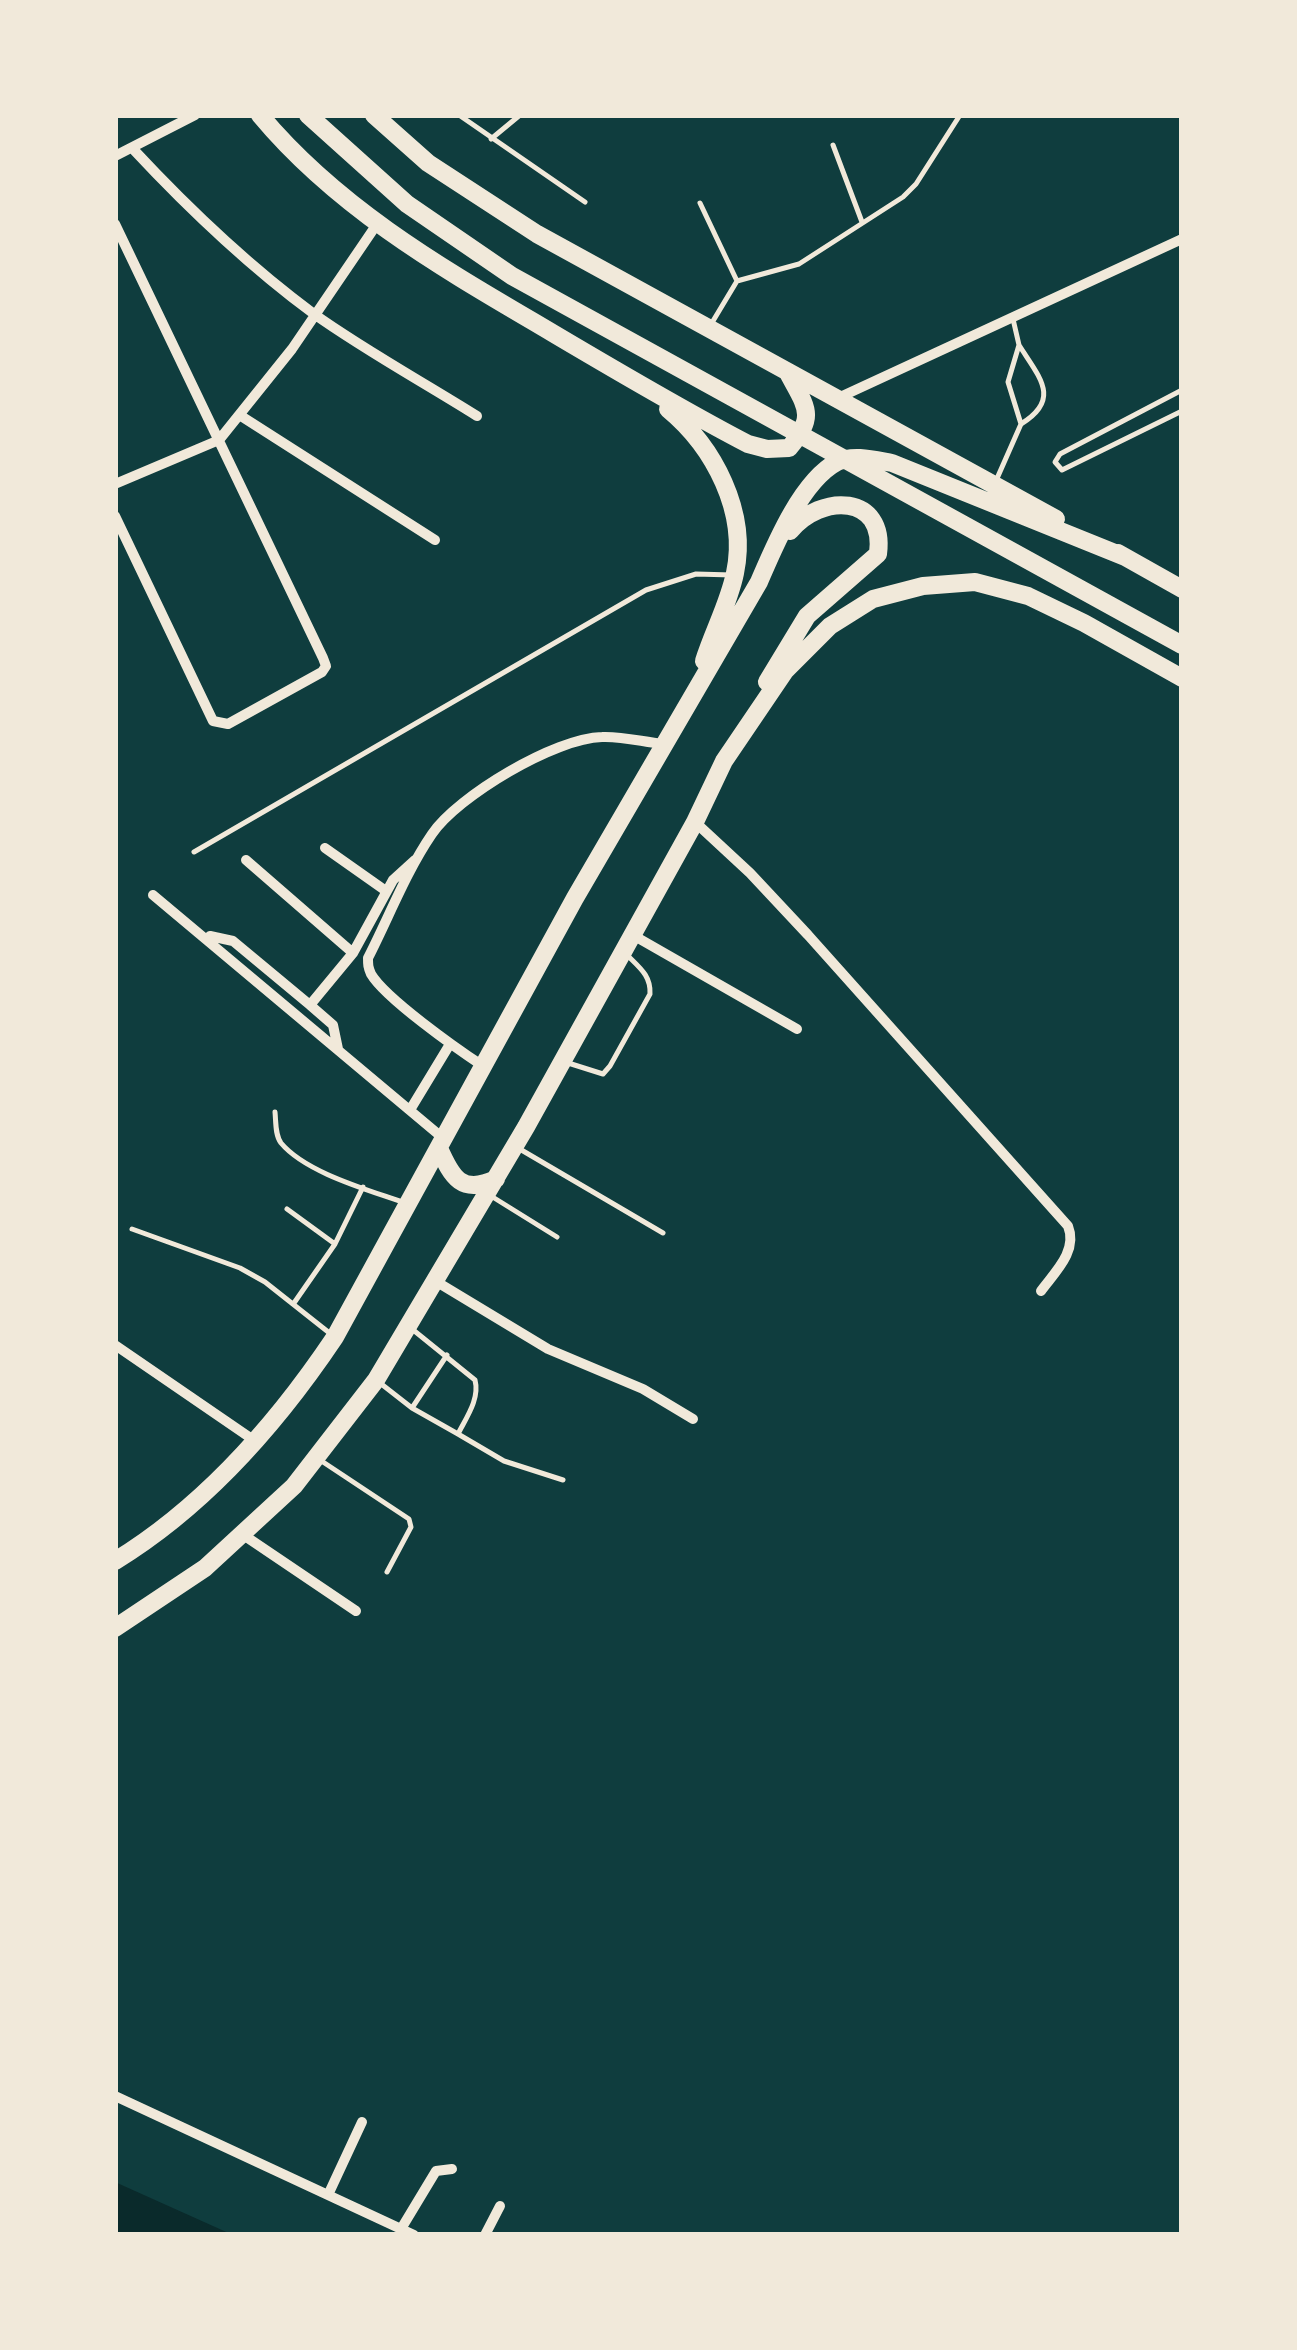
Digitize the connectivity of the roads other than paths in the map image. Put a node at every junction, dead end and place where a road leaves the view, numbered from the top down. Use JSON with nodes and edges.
{"nodes":[{"id":1,"x":195,"y":115,"type":"edge"},
{"id":2,"x":260,"y":115,"type":"edge"},
{"id":3,"x":308,"y":115,"type":"edge"},
{"id":4,"x":374,"y":115,"type":"edge"},
{"id":5,"x":459,"y":115,"type":"edge"},
{"id":6,"x":520,"y":115,"type":"edge"},
{"id":7,"x":960,"y":115,"type":"edge"},
{"id":8,"x":492,"y":139,"type":"junction"},
{"id":9,"x":833,"y":145,"type":"dead end"},
{"id":10,"x":133,"y":149,"type":"junction"},
{"id":11,"x":115,"y":156,"type":"edge"},
{"id":12,"x":586,"y":202,"type":"dead end"},
{"id":13,"x":700,"y":203,"type":"dead end"},
{"id":14,"x":862,"y":222,"type":"junction"},
{"id":15,"x":115,"y":224,"type":"edge"},
{"id":16,"x":377,"y":224,"type":"junction"},
{"id":17,"x":1182,"y":240,"type":"edge"},
{"id":18,"x":737,"y":281,"type":"junction"},
{"id":19,"x":315,"y":314,"type":"junction"},
{"id":20,"x":1012,"y":316,"type":"junction"},
{"id":21,"x":709,"y":328,"type":"junction"},
{"id":22,"x":1019,"y":345,"type":"junction"},
{"id":23,"x":787,"y":372,"type":"junction"},
{"id":24,"x":634,"y":382,"type":"junction"},
{"id":25,"x":1182,"y":390,"type":"edge"},
{"id":26,"x":837,"y":398,"type":"junction"},
{"id":27,"x":1182,"y":411,"type":"edge"},
{"id":28,"x":240,"y":416,"type":"junction"},
{"id":29,"x":477,"y":416,"type":"dead end"},
{"id":30,"x":1021,"y":424,"type":"junction"},
{"id":31,"x":219,"y":440,"type":"junction"},
{"id":32,"x":115,"y":484,"type":"edge"},
{"id":33,"x":994,"y":485,"type":"junction"},
{"id":34,"x":115,"y":516,"type":"edge"},
{"id":35,"x":435,"y":540,"type":"dead end"},
{"id":36,"x":1125,"y":557,"type":"junction"},
{"id":37,"x":735,"y":576,"type":"junction"},
{"id":38,"x":759,"y":582,"type":"junction"},
{"id":39,"x":1182,"y":589,"type":"edge"},
{"id":40,"x":1182,"y":646,"type":"edge"},
{"id":41,"x":1182,"y":678,"type":"edge"},
{"id":42,"x":696,"y":690,"type":"junction"},
{"id":43,"x":663,"y":744,"type":"junction"},
{"id":44,"x":724,"y":761,"type":"junction"},
{"id":45,"x":695,"y":822,"type":"junction"},
{"id":46,"x":325,"y":848,"type":"dead end"},
{"id":47,"x":194,"y":852,"type":"dead end"},
{"id":48,"x":420,"y":856,"type":"junction"},
{"id":49,"x":246,"y":860,"type":"dead end"},
{"id":50,"x":386,"y":892,"type":"junction"},
{"id":51,"x":154,"y":895,"type":"dead end"},
{"id":52,"x":206,"y":936,"type":"junction"},
{"id":53,"x":626,"y":942,"type":"junction"},
{"id":54,"x":353,"y":952,"type":"junction"},
{"id":55,"x":310,"y":1005,"type":"junction"},
{"id":56,"x":798,"y":1030,"type":"dead end"},
{"id":57,"x":450,"y":1044,"type":"junction"},
{"id":58,"x":338,"y":1048,"type":"junction"},
{"id":59,"x":562,"y":1061,"type":"junction"},
{"id":60,"x":483,"y":1066,"type":"junction"},
{"id":61,"x":410,"y":1110,"type":"junction"},
{"id":62,"x":276,"y":1112,"type":"dead end"},
{"id":63,"x":441,"y":1144,"type":"junction"},
{"id":64,"x":515,"y":1146,"type":"junction"},
{"id":65,"x":363,"y":1187,"type":"junction"},
{"id":66,"x":492,"y":1187,"type":"junction"},
{"id":67,"x":408,"y":1204,"type":"junction"},
{"id":68,"x":287,"y":1209,"type":"dead end"},
{"id":69,"x":132,"y":1229,"type":"dead end"},
{"id":70,"x":663,"y":1234,"type":"dead end"},
{"id":71,"x":557,"y":1236,"type":"dead end"},
{"id":72,"x":335,"y":1244,"type":"junction"},
{"id":73,"x":437,"y":1282,"type":"junction"},
{"id":74,"x":1040,"y":1291,"type":"dead end"},
{"id":75,"x":294,"y":1303,"type":"junction"},
{"id":76,"x":409,"y":1327,"type":"junction"},
{"id":77,"x":335,"y":1337,"type":"junction"},
{"id":78,"x":115,"y":1344,"type":"edge"},
{"id":79,"x":447,"y":1355,"type":"junction"},
{"id":80,"x":376,"y":1380,"type":"junction"},
{"id":81,"x":412,"y":1408,"type":"junction"},
{"id":82,"x":692,"y":1419,"type":"dead end"},
{"id":83,"x":458,"y":1434,"type":"junction"},
{"id":84,"x":255,"y":1441,"type":"junction"},
{"id":85,"x":318,"y":1458,"type":"junction"},
{"id":86,"x":562,"y":1480,"type":"dead end"},
{"id":87,"x":242,"y":1534,"type":"junction"},
{"id":88,"x":115,"y":1562,"type":"edge"},
{"id":89,"x":388,"y":1572,"type":"dead end"},
{"id":90,"x":356,"y":1611,"type":"dead end"},
{"id":91,"x":115,"y":1628,"type":"edge"},
{"id":92,"x":115,"y":2096,"type":"edge"},
{"id":93,"x":362,"y":2122,"type":"dead end"},
{"id":94,"x":452,"y":2170,"type":"dead end"},
{"id":95,"x":328,"y":2195,"type":"junction"},
{"id":96,"x":500,"y":2206,"type":"dead end"},
{"id":97,"x":401,"y":2229,"type":"junction"},
{"id":98,"x":414,"y":2235,"type":"edge"},
{"id":99,"x":486,"y":2235,"type":"edge"}],
"edges":[{"from":1,"to":10,"type":"street"},
{"from":2,"to":16,"type":"main road"},
{"from":3,"to":40,"type":"main road"},
{"from":4,"to":21,"type":"main road"},
{"from":5,"to":8,"type":"lane"},
{"from":6,"to":8,"type":"lane"},
{"from":7,"to":14,"type":"lane"},
{"from":8,"to":12,"type":"lane"},
{"from":9,"to":14,"type":"lane"},
{"from":10,"to":11,"type":"street"},
{"from":10,"to":19,"type":"street"},
{"from":13,"to":18,"type":"lane"},
{"from":14,"to":18,"type":"lane"},
{"from":15,"to":31,"type":"street"},
{"from":16,"to":19,"type":"street"},
{"from":16,"to":24,"type":"main road"},
{"from":17,"to":20,"type":"street"},
{"from":18,"to":21,"type":"lane"},
{"from":19,"to":28,"type":"street"},
{"from":19,"to":29,"type":"street"},
{"from":20,"to":22,"type":"lane"},
{"from":20,"to":26,"type":"street"},
{"from":21,"to":23,"type":"main road"},
{"from":22,"to":30,"type":"lane"},
{"from":22,"to":30,"type":"lane"},
{"from":23,"to":24,"type":"main road"},
{"from":23,"to":26,"type":"main road"},
{"from":24,"to":37,"type":"main road"},
{"from":25,"to":27,"type":"lane"},
{"from":26,"to":33,"type":"main road"},
{"from":28,"to":31,"type":"street"},
{"from":28,"to":35,"type":"street"},
{"from":30,"to":33,"type":"lane"},
{"from":31,"to":32,"type":"street"},
{"from":31,"to":34,"type":"street"},
{"from":33,"to":36,"type":"main road"},
{"from":36,"to":38,"type":"main road"},
{"from":36,"to":39,"type":"main road"},
{"from":37,"to":42,"type":"main road"},
{"from":37,"to":47,"type":"lane"},
{"from":38,"to":42,"type":"main road"},
{"from":38,"to":44,"type":"main road"},
{"from":41,"to":44,"type":"main road"},
{"from":42,"to":43,"type":"main road"},
{"from":43,"to":48,"type":"street"},
{"from":43,"to":60,"type":"main road"},
{"from":44,"to":45,"type":"main road"},
{"from":45,"to":53,"type":"main road"},
{"from":45,"to":74,"type":"street"},
{"from":46,"to":50,"type":"street"},
{"from":48,"to":50,"type":"street"},
{"from":48,"to":57,"type":"street"},
{"from":49,"to":54,"type":"street"},
{"from":50,"to":54,"type":"street"},
{"from":51,"to":52,"type":"street"},
{"from":52,"to":55,"type":"street"},
{"from":52,"to":58,"type":"street"},
{"from":53,"to":56,"type":"street"},
{"from":53,"to":59,"type":"main road"},
{"from":53,"to":59,"type":"lane"},
{"from":54,"to":55,"type":"street"},
{"from":55,"to":58,"type":"street"},
{"from":57,"to":60,"type":"street"},
{"from":57,"to":61,"type":"street"},
{"from":58,"to":61,"type":"street"},
{"from":59,"to":64,"type":"main road"},
{"from":60,"to":63,"type":"main road"},
{"from":61,"to":63,"type":"street"},
{"from":62,"to":65,"type":"lane"},
{"from":63,"to":66,"type":"main road"},
{"from":63,"to":67,"type":"main road"},
{"from":64,"to":66,"type":"main road"},
{"from":64,"to":70,"type":"lane"},
{"from":65,"to":67,"type":"lane"},
{"from":65,"to":72,"type":"lane"},
{"from":66,"to":71,"type":"lane"},
{"from":66,"to":73,"type":"main road"},
{"from":67,"to":77,"type":"main road"},
{"from":68,"to":72,"type":"lane"},
{"from":69,"to":75,"type":"lane"},
{"from":72,"to":75,"type":"lane"},
{"from":73,"to":76,"type":"main road"},
{"from":73,"to":82,"type":"street"},
{"from":75,"to":77,"type":"lane"},
{"from":76,"to":79,"type":"lane"},
{"from":76,"to":80,"type":"main road"},
{"from":77,"to":84,"type":"main road"},
{"from":78,"to":84,"type":"street"},
{"from":79,"to":81,"type":"lane"},
{"from":79,"to":83,"type":"lane"},
{"from":80,"to":81,"type":"lane"},
{"from":80,"to":85,"type":"main road"},
{"from":81,"to":83,"type":"lane"},
{"from":83,"to":86,"type":"lane"},
{"from":84,"to":88,"type":"main road"},
{"from":85,"to":87,"type":"main road"},
{"from":85,"to":89,"type":"lane"},
{"from":87,"to":90,"type":"street"},
{"from":87,"to":91,"type":"main road"},
{"from":92,"to":95,"type":"street"},
{"from":93,"to":95,"type":"street"},
{"from":94,"to":97,"type":"street"},
{"from":95,"to":97,"type":"street"},
{"from":96,"to":99,"type":"street"},
{"from":97,"to":98,"type":"street"}]}
